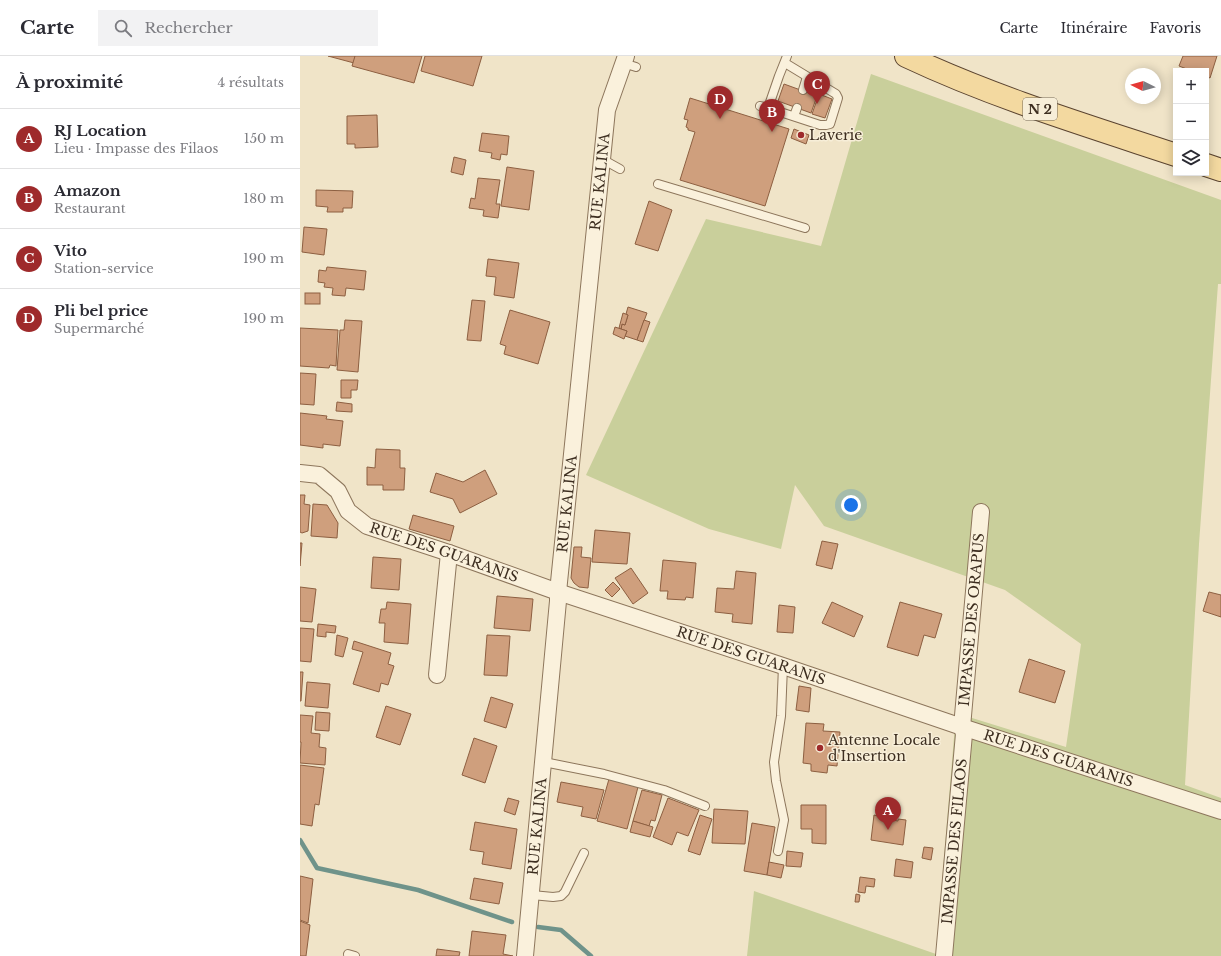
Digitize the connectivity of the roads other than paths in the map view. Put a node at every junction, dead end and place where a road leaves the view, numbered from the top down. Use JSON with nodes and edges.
{"nodes":[{"id":1,"x":906,"y":56,"type":"edge"},
{"id":2,"x":786,"y":59,"type":"edge"},
{"id":3,"x":629,"y":62,"type":"edge"},
{"id":4,"x":807,"y":77,"type":"junction"},
{"id":5,"x":803,"y":90,"type":"dead end"},
{"id":6,"x":797,"y":108,"type":"dead end"},
{"id":7,"x":794,"y":116,"type":"junction"},
{"id":8,"x":1173,"y":154,"type":"edge"},
{"id":9,"x":602,"y":159,"type":"junction"},
{"id":10,"x":1209,"y":166,"type":"edge"},
{"id":11,"x":620,"y":169,"type":"dead end"},
{"id":12,"x":1221,"y":170,"type":"edge"},
{"id":13,"x":658,"y":184,"type":"dead end"},
{"id":14,"x":805,"y":228,"type":"dead end"},
{"id":15,"x":300,"y":473,"type":"edge"},
{"id":16,"x":981,"y":512,"type":"dead end"},
{"id":17,"x":449,"y":553,"type":"junction"},
{"id":18,"x":558,"y":592,"type":"junction"},
{"id":19,"x":784,"y":666,"type":"junction"},
{"id":20,"x":437,"y":675,"type":"dead end"},
{"id":21,"x":962,"y":727,"type":"junction"},
{"id":22,"x":544,"y":762,"type":"junction"},
{"id":23,"x":706,"y":806,"type":"dead end"},
{"id":24,"x":1221,"y":811,"type":"edge"},
{"id":25,"x":778,"y":851,"type":"dead end"},
{"id":26,"x":584,"y":853,"type":"dead end"},
{"id":27,"x":532,"y":895,"type":"junction"},
{"id":28,"x":525,"y":956,"type":"edge"},
{"id":29,"x":944,"y":956,"type":"edge"}],
"edges":[{"from":1,"to":8,"type":"main road","number":"N 2"},
{"from":2,"to":4,"type":"lane"},
{"from":2,"to":7,"type":"lane"},
{"from":3,"to":9,"type":"street","name":"RUE KALINA"},
{"from":4,"to":5,"type":"lane"},
{"from":4,"to":7,"type":"lane"},
{"from":6,"to":7,"type":"lane"},
{"from":9,"to":11,"type":"lane"},
{"from":9,"to":18,"type":"street","name":"RUE KALINA"},
{"from":10,"to":12,"type":"main road"},
{"from":13,"to":14,"type":"lane"},
{"from":15,"to":17,"type":"street","name":"RUE DES GUARANIS"},
{"from":16,"to":21,"type":"street","name":"IMPASSE DES ORAPUS"},
{"from":17,"to":18,"type":"street","name":"RUE DES GUARANIS"},
{"from":17,"to":20,"type":"street"},
{"from":18,"to":19,"type":"street","name":"RUE DES GUARANIS"},
{"from":18,"to":22,"type":"street","name":"RUE KALINA"},
{"from":19,"to":21,"type":"street","name":"RUE DES GUARANIS"},
{"from":19,"to":25,"type":"lane"},
{"from":21,"to":24,"type":"street","name":"RUE DES GUARANIS"},
{"from":21,"to":29,"type":"street","name":"IMPASSE DES FILAOS"},
{"from":22,"to":23,"type":"lane"},
{"from":22,"to":27,"type":"street","name":"RUE KALINA"},
{"from":26,"to":27,"type":"lane"},
{"from":27,"to":28,"type":"street","name":"RUE KALINA"}]}
